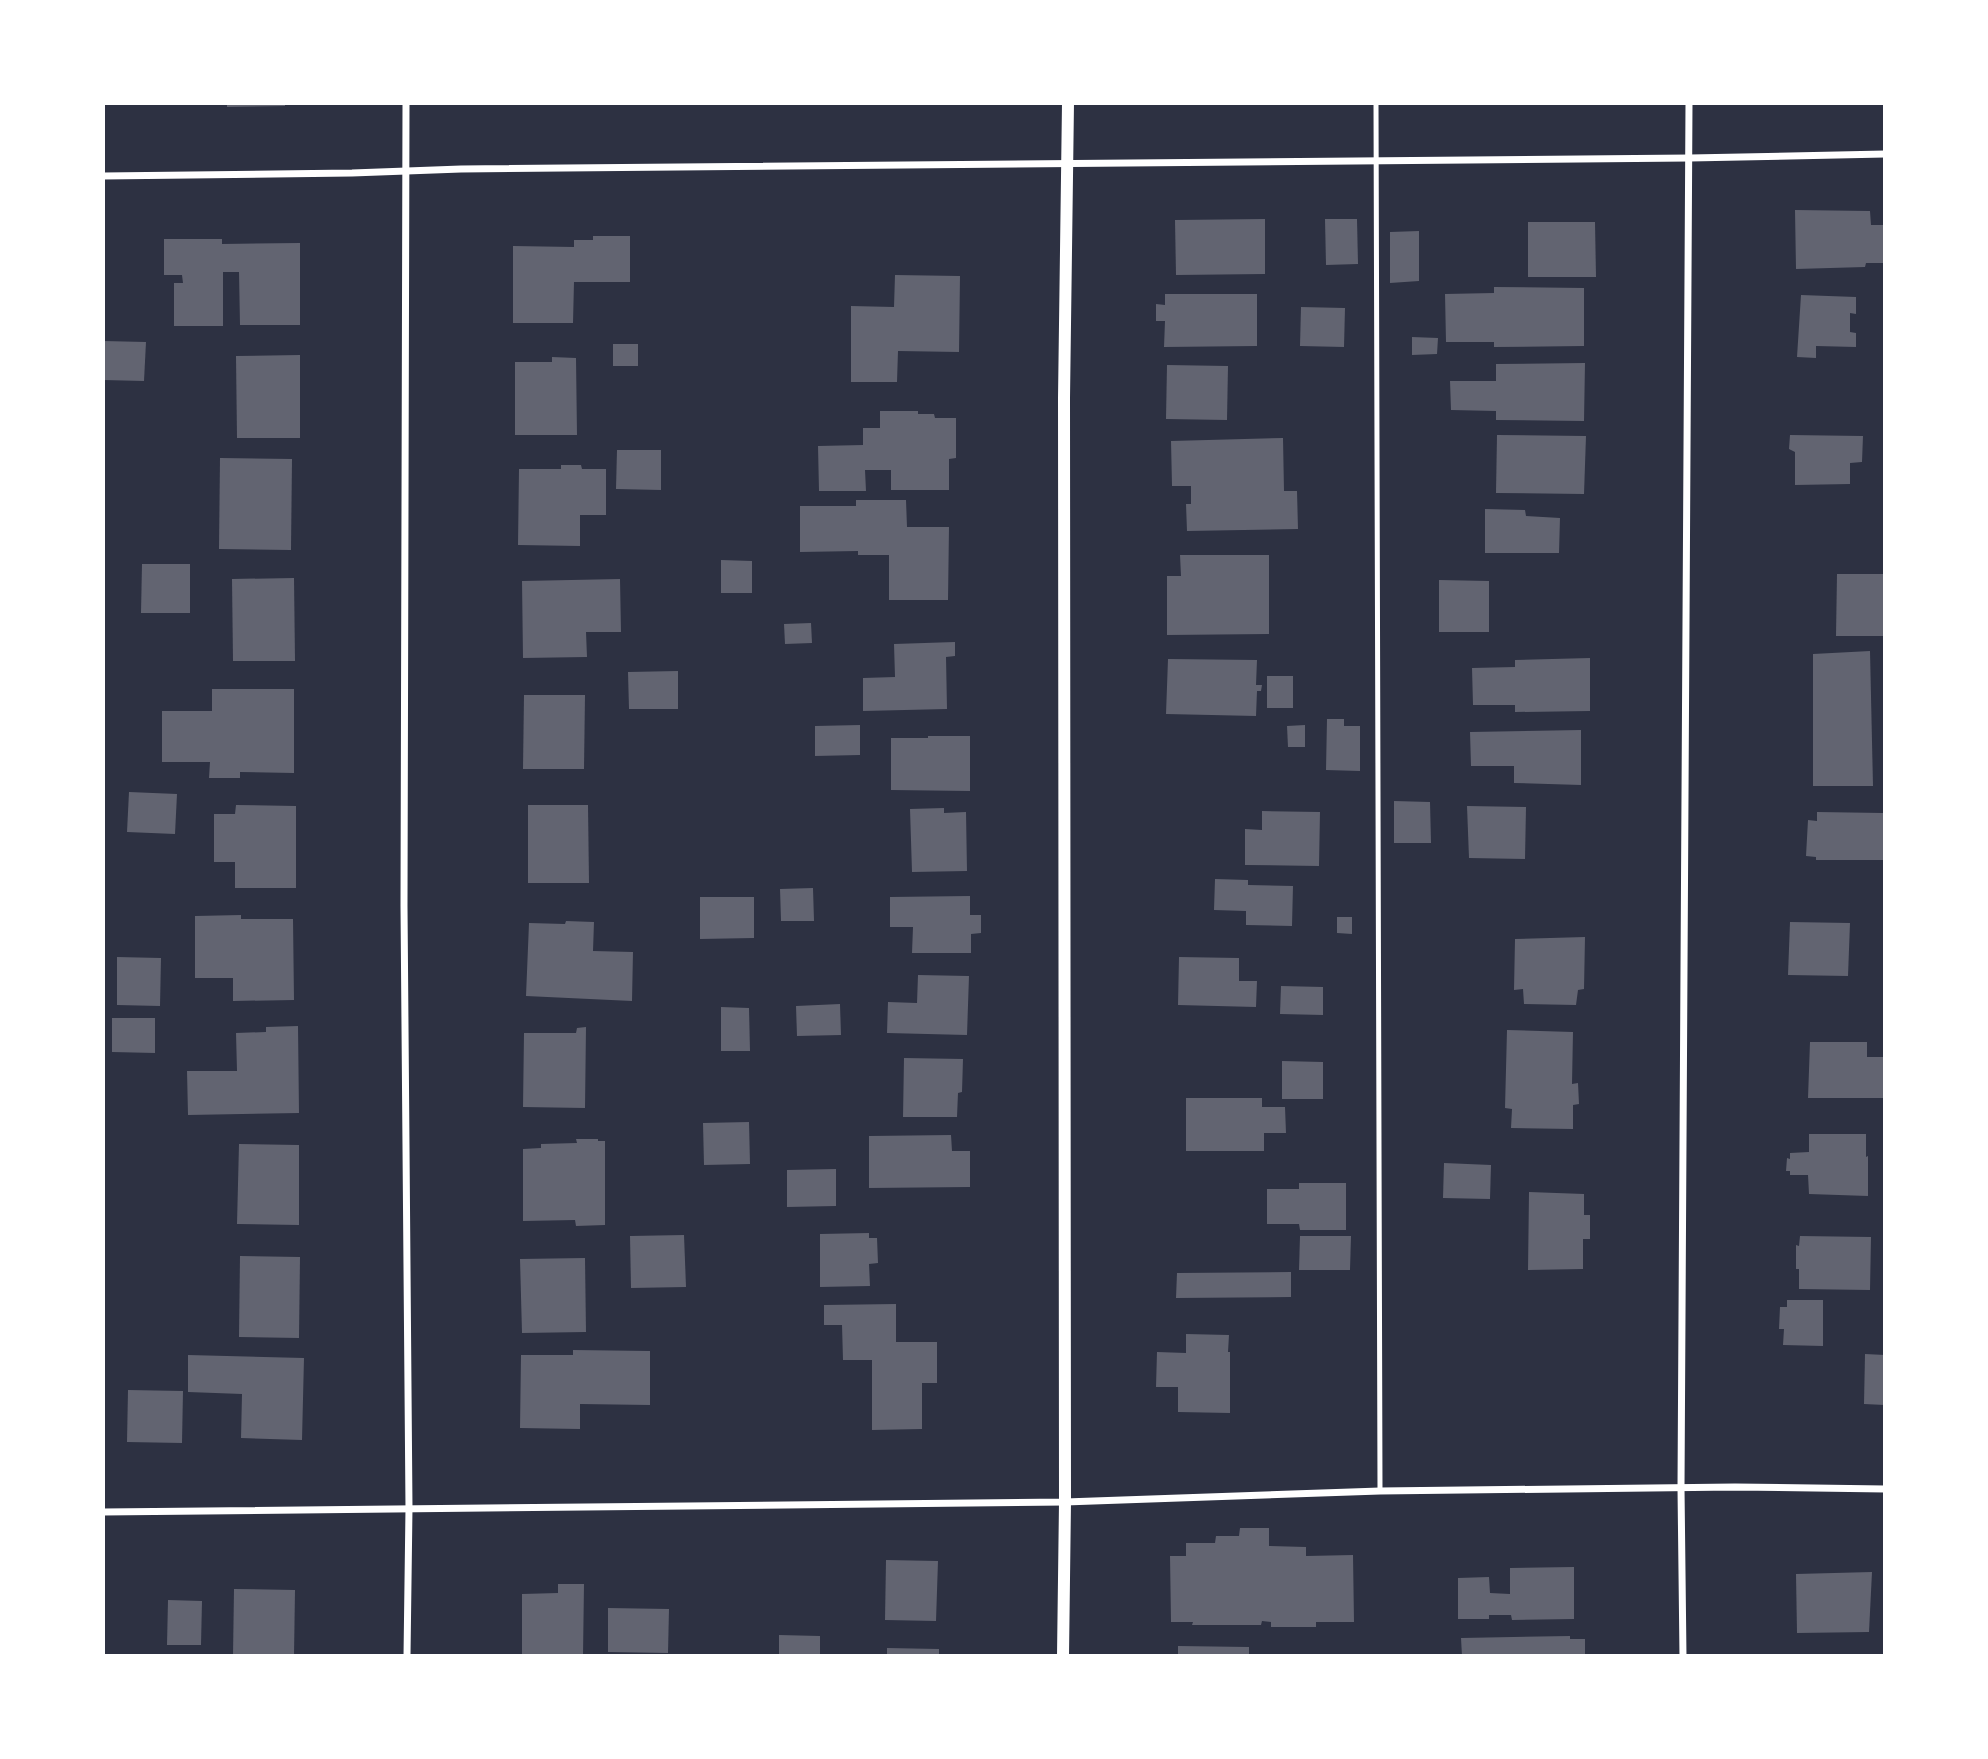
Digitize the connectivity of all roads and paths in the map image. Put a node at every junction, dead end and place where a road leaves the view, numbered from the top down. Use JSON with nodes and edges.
{"nodes":[{"id":1,"x":406,"y":103,"type":"edge"},
{"id":2,"x":1068,"y":103,"type":"edge"},
{"id":3,"x":1376,"y":103,"type":"edge"},
{"id":4,"x":1689,"y":103,"type":"edge"},
{"id":5,"x":1885,"y":153,"type":"edge"},
{"id":6,"x":1690,"y":158,"type":"junction"},
{"id":7,"x":1376,"y":160,"type":"junction"},
{"id":8,"x":1066,"y":163,"type":"junction"},
{"id":9,"x":405,"y":171,"type":"junction"},
{"id":10,"x":103,"y":176,"type":"edge"},
{"id":11,"x":1681,"y":1488,"type":"junction"},
{"id":12,"x":1885,"y":1489,"type":"edge"},
{"id":13,"x":1380,"y":1491,"type":"junction"},
{"id":14,"x":1065,"y":1502,"type":"junction"},
{"id":15,"x":409,"y":1508,"type":"junction"},
{"id":16,"x":103,"y":1512,"type":"edge"},
{"id":17,"x":407,"y":1656,"type":"edge"},
{"id":18,"x":1063,"y":1656,"type":"edge"},
{"id":19,"x":1683,"y":1656,"type":"edge"}],
"edges":[{"from":1,"to":9,"type":"street"},
{"from":2,"to":8,"type":"street"},
{"from":3,"to":7,"type":"lane"},
{"from":4,"to":6,"type":"street"},
{"from":5,"to":6,"type":"street"},
{"from":6,"to":7,"type":"street"},
{"from":6,"to":11,"type":"street"},
{"from":7,"to":8,"type":"street"},
{"from":7,"to":13,"type":"lane"},
{"from":8,"to":9,"type":"street"},
{"from":8,"to":14,"type":"street"},
{"from":9,"to":10,"type":"street"},
{"from":9,"to":15,"type":"street"},
{"from":11,"to":12,"type":"street"},
{"from":11,"to":13,"type":"street"},
{"from":11,"to":19,"type":"street"},
{"from":13,"to":14,"type":"street"},
{"from":14,"to":15,"type":"street"},
{"from":14,"to":18,"type":"street"},
{"from":15,"to":16,"type":"street"},
{"from":15,"to":17,"type":"street"}]}
